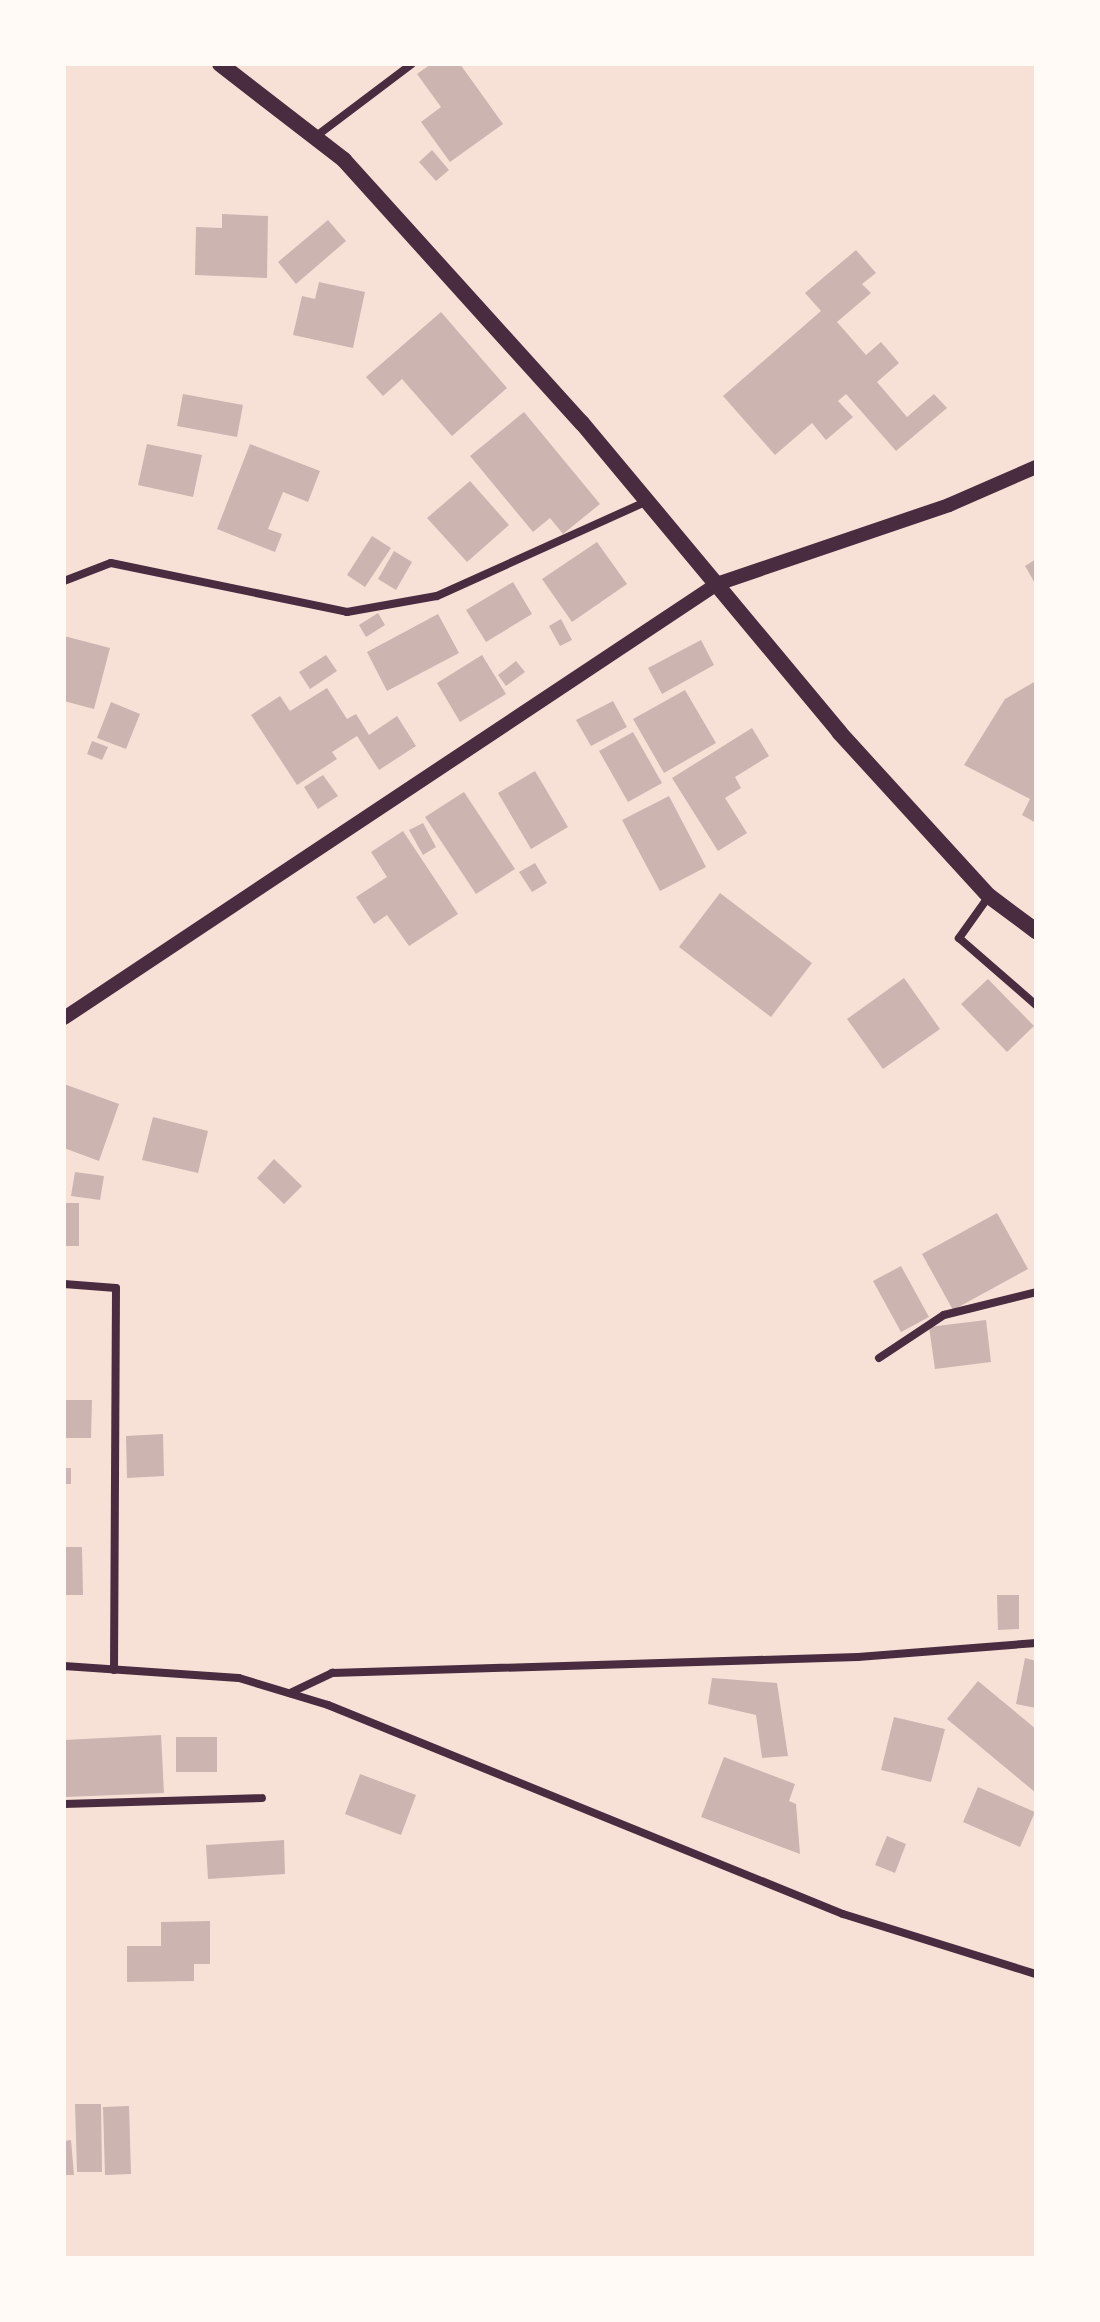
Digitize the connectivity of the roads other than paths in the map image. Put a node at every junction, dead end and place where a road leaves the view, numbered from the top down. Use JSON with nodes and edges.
{"nodes":[{"id":1,"x":220,"y":64,"type":"edge"},
{"id":2,"x":412,"y":64,"type":"edge"},
{"id":3,"x":314,"y":137,"type":"junction"},
{"id":4,"x":1036,"y":467,"type":"edge"},
{"id":5,"x":647,"y":501,"type":"junction"},
{"id":6,"x":64,"y":581,"type":"edge"},
{"id":7,"x":717,"y":584,"type":"junction"},
{"id":8,"x":989,"y":896,"type":"junction"},
{"id":9,"x":1036,"y":931,"type":"edge"},
{"id":10,"x":1036,"y":1005,"type":"edge"},
{"id":11,"x":64,"y":1018,"type":"edge"},
{"id":12,"x":64,"y":1284,"type":"edge"},
{"id":13,"x":1036,"y":1292,"type":"edge"},
{"id":14,"x":879,"y":1358,"type":"dead end"},
{"id":15,"x":1036,"y":1643,"type":"edge"},
{"id":16,"x":64,"y":1666,"type":"edge"},
{"id":17,"x":114,"y":1670,"type":"junction"},
{"id":18,"x":290,"y":1694,"type":"junction"},
{"id":19,"x":262,"y":1798,"type":"dead end"},
{"id":20,"x":64,"y":1804,"type":"edge"},
{"id":21,"x":1036,"y":1974,"type":"edge"}],
"edges":[{"from":1,"to":3,"type":"main road"},
{"from":2,"to":3,"type":"street"},
{"from":3,"to":5,"type":"main road"},
{"from":4,"to":7,"type":"street"},
{"from":5,"to":6,"type":"street"},
{"from":5,"to":7,"type":"main road"},
{"from":7,"to":8,"type":"main road"},
{"from":7,"to":11,"type":"street"},
{"from":8,"to":9,"type":"main road"},
{"from":8,"to":10,"type":"street"},
{"from":12,"to":17,"type":"street"},
{"from":13,"to":14,"type":"street"},
{"from":15,"to":18,"type":"street"},
{"from":16,"to":17,"type":"street"},
{"from":17,"to":18,"type":"street"},
{"from":18,"to":21,"type":"street"},
{"from":19,"to":20,"type":"street"}]}
